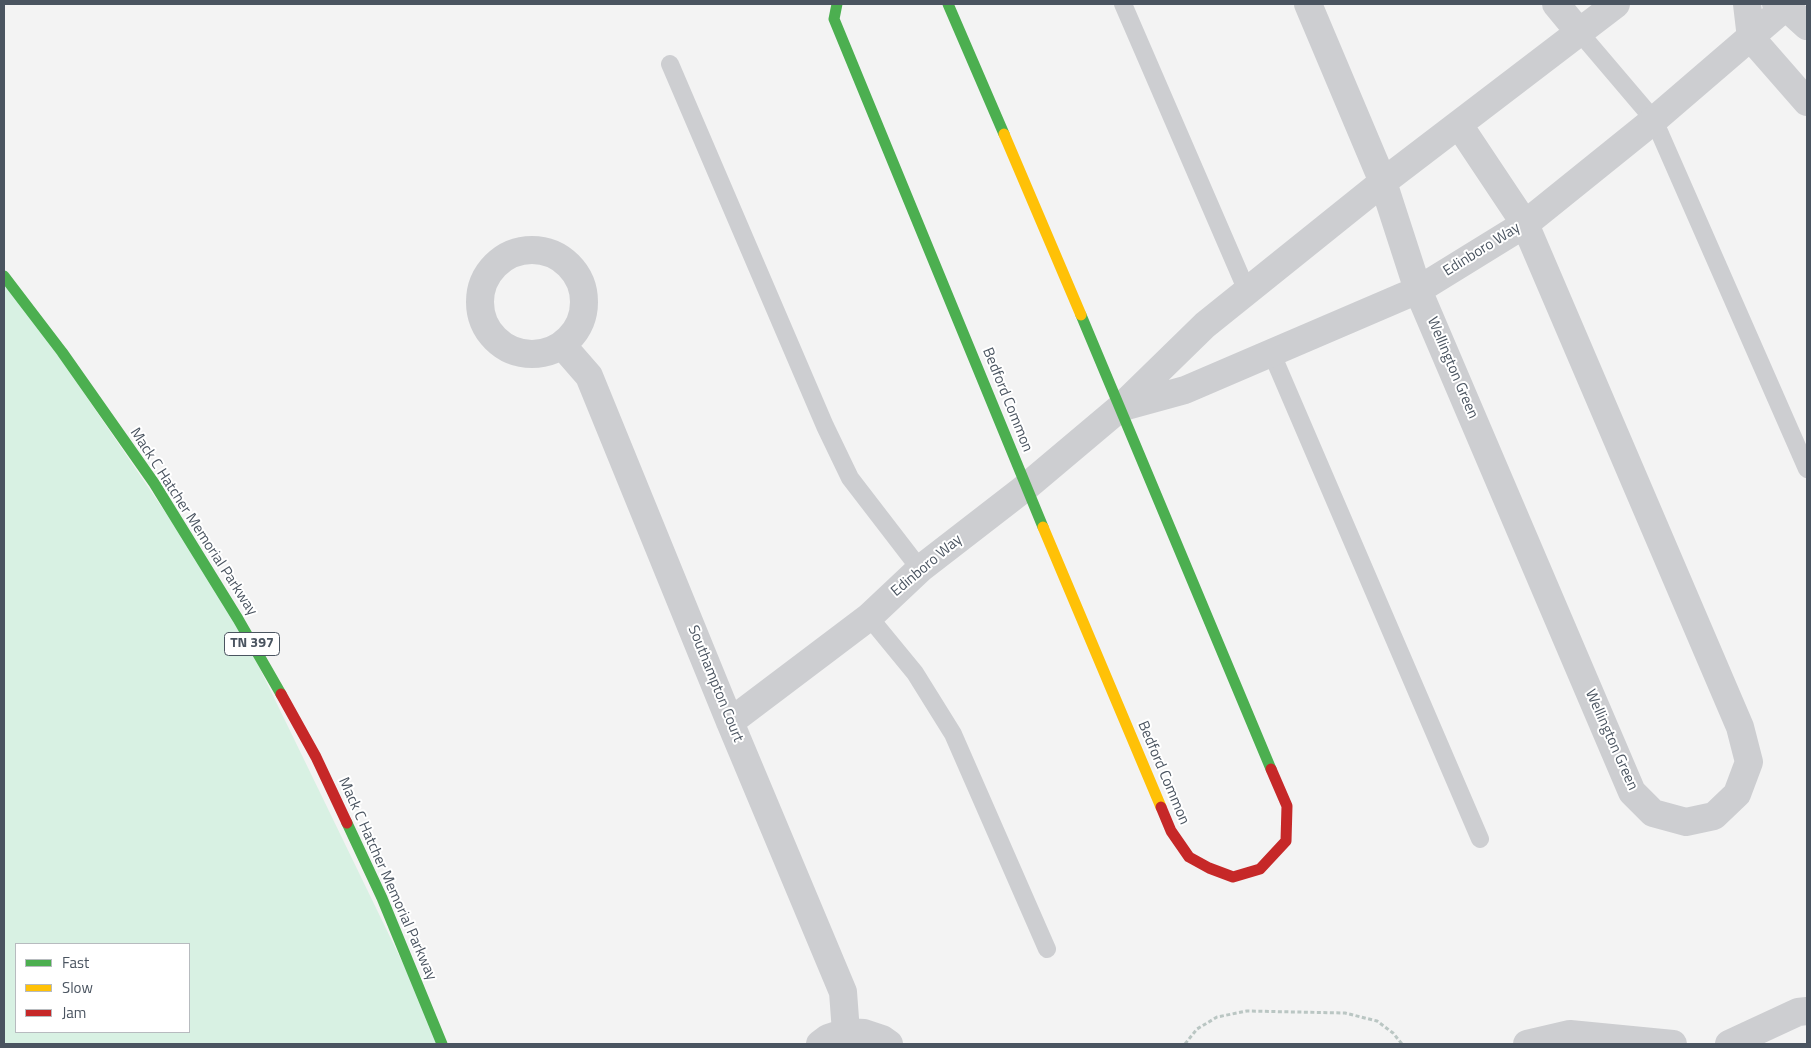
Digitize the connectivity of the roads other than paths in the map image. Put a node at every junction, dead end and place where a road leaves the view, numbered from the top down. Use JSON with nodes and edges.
{"nodes":[{"id":1,"x":837,"y":4,"type":"edge"},
{"id":2,"x":948,"y":4,"type":"edge"},
{"id":3,"x":1123,"y":4,"type":"edge"},
{"id":4,"x":1308,"y":4,"type":"edge"},
{"id":5,"x":1556,"y":4,"type":"edge"},
{"id":6,"x":1616,"y":4,"type":"edge"},
{"id":7,"x":1747,"y":4,"type":"edge"},
{"id":8,"x":1784,"y":5,"type":"edge"},
{"id":9,"x":1807,"y":26,"type":"edge"},
{"id":10,"x":1580,"y":33,"type":"junction"},
{"id":11,"x":1751,"y":38,"type":"junction"},
{"id":12,"x":670,"y":64,"type":"dead end"},
{"id":13,"x":1807,"y":102,"type":"edge"},
{"id":14,"x":1654,"y":120,"type":"junction"},
{"id":15,"x":1459,"y":125,"type":"junction"},
{"id":16,"x":1383,"y":182,"type":"junction"},
{"id":17,"x":1525,"y":224,"type":"junction"},
{"id":18,"x":4,"y":276,"type":"edge"},
{"id":19,"x":1418,"y":290,"type":"junction"},
{"id":20,"x":1247,"y":292,"type":"junction"},
{"id":21,"x":562,"y":345,"type":"dead end"},
{"id":22,"x":1272,"y":354,"type":"junction"},
{"id":23,"x":1121,"y":407,"type":"junction"},
{"id":24,"x":1807,"y":469,"type":"edge"},
{"id":25,"x":1026,"y":487,"type":"junction"},
{"id":26,"x":920,"y":569,"type":"junction"},
{"id":27,"x":869,"y":617,"type":"junction"},
{"id":28,"x":730,"y":722,"type":"junction"},
{"id":29,"x":1480,"y":840,"type":"dead end"},
{"id":30,"x":1047,"y":948,"type":"dead end"},
{"id":31,"x":1807,"y":1011,"type":"edge"},
{"id":32,"x":846,"y":1032,"type":"junction"},
{"id":33,"x":442,"y":1044,"type":"edge"},
{"id":34,"x":820,"y":1044,"type":"edge"},
{"id":35,"x":889,"y":1044,"type":"edge"},
{"id":36,"x":1527,"y":1044,"type":"edge"},
{"id":37,"x":1673,"y":1044,"type":"edge"},
{"id":38,"x":1729,"y":1044,"type":"edge"}],
"edges":[{"from":1,"to":25,"type":"street","name":"Bedford Common"},
{"from":2,"to":23,"type":"street","name":"Bedford Common"},
{"from":3,"to":20,"type":"lane"},
{"from":4,"to":16,"type":"street","name":"Wellington Green"},
{"from":5,"to":10,"type":"street"},
{"from":6,"to":10,"type":"street","name":"Edinboro Way"},
{"from":7,"to":11,"type":"street"},
{"from":8,"to":9,"type":"street"},
{"from":8,"to":11,"type":"street","name":"Edinboro Way"},
{"from":10,"to":14,"type":"lane"},
{"from":10,"to":15,"type":"street","name":"Edinboro Way"},
{"from":11,"to":13,"type":"street"},
{"from":11,"to":14,"type":"street","name":"Edinboro Way"},
{"from":12,"to":26,"type":"lane"},
{"from":14,"to":17,"type":"street","name":"Edinboro Way"},
{"from":14,"to":24,"type":"lane"},
{"from":15,"to":16,"type":"street","name":"Edinboro Way"},
{"from":15,"to":17,"type":"street","name":"Wellington Green"},
{"from":16,"to":19,"type":"street","name":"Wellington Green"},
{"from":16,"to":20,"type":"street","name":"Edinboro Way"},
{"from":17,"to":19,"type":"street","name":"Edinboro Way"},
{"from":17,"to":19,"type":"street","name":"Wellington Green"},
{"from":18,"to":33,"type":"street","name":"Mack C Hatcher Memorial Parkway","number":"TN 397"},
{"from":19,"to":22,"type":"street","name":"Edinboro Way"},
{"from":20,"to":23,"type":"street","name":"Edinboro Way"},
{"from":21,"to":28,"type":"street","name":"Southampton Court"},
{"from":22,"to":23,"type":"street","name":"Edinboro Way"},
{"from":22,"to":29,"type":"lane"},
{"from":23,"to":25,"type":"street","name":"Edinboro Way"},
{"from":23,"to":25,"type":"street","name":"Bedford Common"},
{"from":25,"to":26,"type":"street","name":"Edinboro Way"},
{"from":26,"to":27,"type":"street","name":"Edinboro Way"},
{"from":27,"to":28,"type":"street","name":"Edinboro Way"},
{"from":27,"to":30,"type":"lane"},
{"from":28,"to":32,"type":"street","name":"Southampton Court"},
{"from":31,"to":38,"type":"street"},
{"from":32,"to":34,"type":"street"},
{"from":32,"to":35,"type":"street"},
{"from":36,"to":37,"type":"street"}]}
